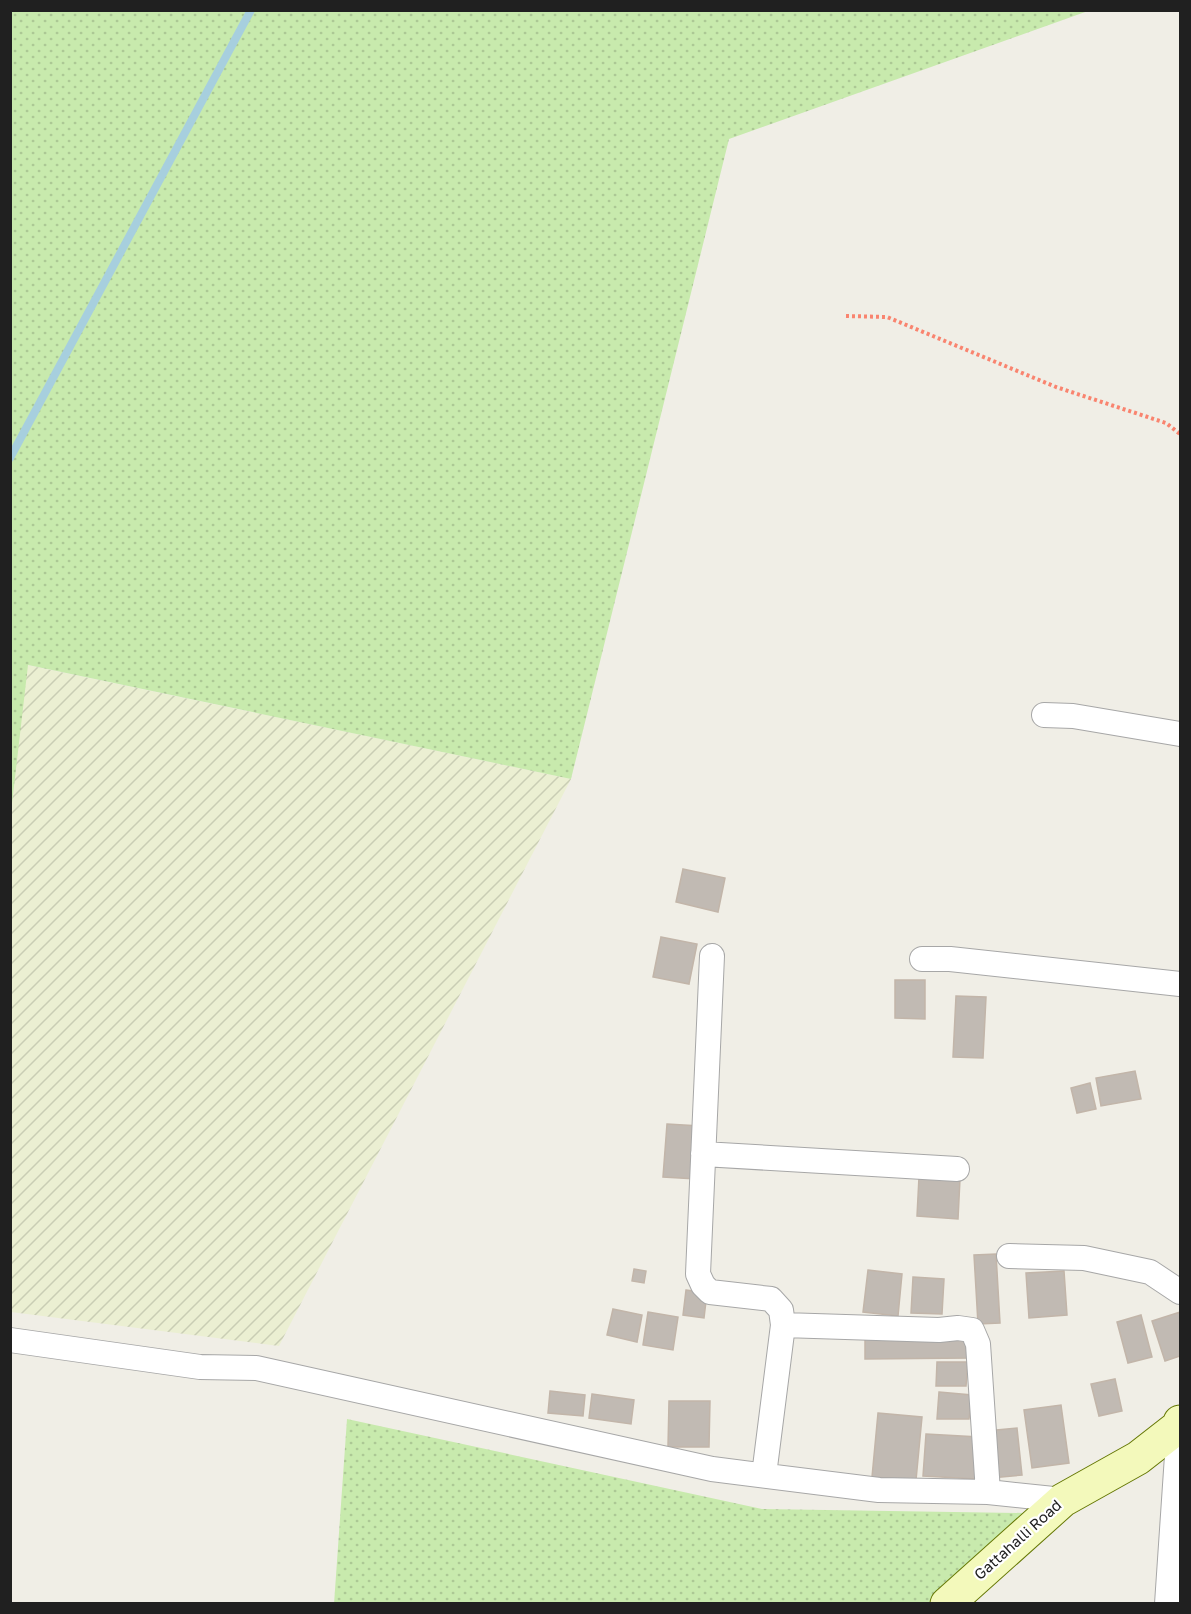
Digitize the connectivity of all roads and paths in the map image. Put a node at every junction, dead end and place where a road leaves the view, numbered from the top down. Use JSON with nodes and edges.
{"nodes":[{"id":1,"x":846,"y":316,"type":"dead end"},
{"id":2,"x":1180,"y":434,"type":"edge"},
{"id":3,"x":1044,"y":715,"type":"dead end"},
{"id":4,"x":1180,"y":734,"type":"edge"},
{"id":5,"x":712,"y":956,"type":"dead end"},
{"id":6,"x":922,"y":959,"type":"dead end"},
{"id":7,"x":1180,"y":984,"type":"edge"},
{"id":8,"x":703,"y":1154,"type":"junction"},
{"id":9,"x":957,"y":1169,"type":"dead end"},
{"id":10,"x":1009,"y":1256,"type":"dead end"},
{"id":11,"x":1180,"y":1292,"type":"edge"},
{"id":12,"x":783,"y":1324,"type":"junction"},
{"id":13,"x":10,"y":1340,"type":"edge"},
{"id":14,"x":1180,"y":1424,"type":"edge"},
{"id":15,"x":764,"y":1476,"type":"junction"},
{"id":16,"x":988,"y":1492,"type":"junction"},
{"id":17,"x":1063,"y":1500,"type":"junction"},
{"id":18,"x":947,"y":1604,"type":"edge"},
{"id":19,"x":1167,"y":1604,"type":"edge"}],
"edges":[{"from":1,"to":2,"type":"path"},
{"from":3,"to":4,"type":"street"},
{"from":5,"to":8,"type":"street"},
{"from":6,"to":7,"type":"street"},
{"from":8,"to":9,"type":"street"},
{"from":8,"to":12,"type":"street"},
{"from":10,"to":11,"type":"street"},
{"from":12,"to":15,"type":"street"},
{"from":12,"to":16,"type":"street"},
{"from":13,"to":15,"type":"street"},
{"from":14,"to":17,"type":"main road","name":"Gattahalli Road"},
{"from":14,"to":19,"type":"street"},
{"from":15,"to":16,"type":"street"},
{"from":16,"to":17,"type":"street"},
{"from":17,"to":18,"type":"main road","name":"Gattahalli Road"}]}
